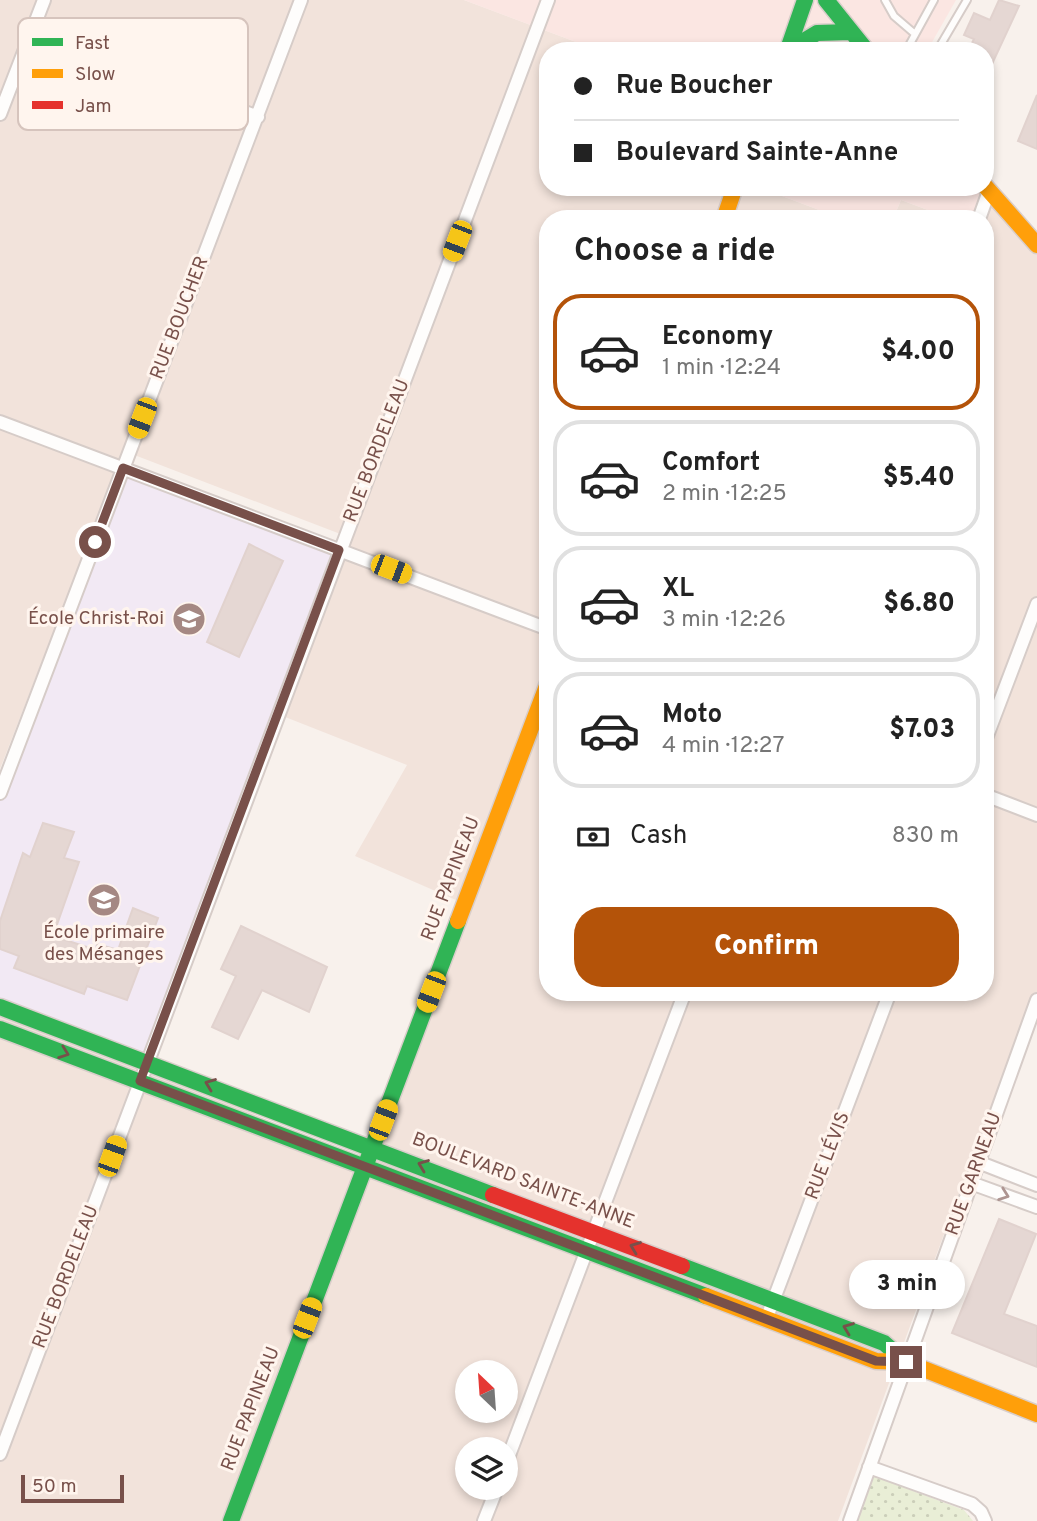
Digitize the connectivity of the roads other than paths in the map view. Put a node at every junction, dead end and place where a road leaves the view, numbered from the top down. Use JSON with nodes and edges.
{"nodes":[{"id":1,"x":44,"y":0,"type":"edge"},
{"id":2,"x":301,"y":0,"type":"edge"},
{"id":3,"x":548,"y":0,"type":"edge"},
{"id":4,"x":805,"y":0,"type":"edge"},
{"id":5,"x":826,"y":0,"type":"edge"},
{"id":6,"x":885,"y":0,"type":"edge"},
{"id":7,"x":934,"y":0,"type":"edge"},
{"id":8,"x":967,"y":0,"type":"edge"},
{"id":9,"x":37,"y":18,"type":"edge"},
{"id":10,"x":851,"y":32,"type":"junction"},
{"id":11,"x":915,"y":34,"type":"junction"},
{"id":12,"x":790,"y":42,"type":"edge"},
{"id":13,"x":800,"y":42,"type":"edge"},
{"id":14,"x":859,"y":42,"type":"edge"},
{"id":15,"x":911,"y":42,"type":"edge"},
{"id":16,"x":942,"y":42,"type":"edge"},
{"id":17,"x":18,"y":68,"type":"edge"},
{"id":18,"x":248,"y":113,"type":"edge"},
{"id":19,"x":0,"y":114,"type":"edge"},
{"id":20,"x":258,"y":117,"type":"junction"},
{"id":21,"x":994,"y":196,"type":"edge"},
{"id":22,"x":1037,"y":246,"type":"edge"},
{"id":23,"x":0,"y":422,"type":"edge"},
{"id":24,"x":123,"y":468,"type":"junction"},
{"id":25,"x":339,"y":550,"type":"junction"},
{"id":26,"x":1037,"y":604,"type":"edge"},
{"id":27,"x":539,"y":626,"type":"edge"},
{"id":28,"x":539,"y":707,"type":"edge"},
{"id":29,"x":994,"y":717,"type":"edge"},
{"id":30,"x":0,"y":793,"type":"edge"},
{"id":31,"x":994,"y":798,"type":"edge"},
{"id":32,"x":1037,"y":815,"type":"edge"},
{"id":33,"x":1037,"y":1000,"type":"edge"},
{"id":34,"x":682,"y":1001,"type":"edge"},
{"id":35,"x":887,"y":1001,"type":"edge"},
{"id":36,"x":0,"y":1007,"type":"edge"},
{"id":37,"x":0,"y":1029,"type":"edge"},
{"id":38,"x":147,"y":1061,"type":"junction"},
{"id":39,"x":140,"y":1081,"type":"junction"},
{"id":40,"x":373,"y":1146,"type":"junction"},
{"id":41,"x":978,"y":1162,"type":"junction"},
{"id":42,"x":365,"y":1166,"type":"junction"},
{"id":43,"x":971,"y":1183,"type":"junction"},
{"id":44,"x":1037,"y":1185,"type":"edge"},
{"id":45,"x":1037,"y":1206,"type":"edge"},
{"id":46,"x":595,"y":1232,"type":"junction"},
{"id":47,"x":588,"y":1252,"type":"junction"},
{"id":48,"x":774,"y":1300,"type":"junction"},
{"id":49,"x":766,"y":1320,"type":"junction"},
{"id":50,"x":906,"y":1362,"type":"junction"},
{"id":51,"x":1037,"y":1414,"type":"edge"},
{"id":52,"x":516,"y":1437,"type":"edge"},
{"id":53,"x":0,"y":1454,"type":"edge"},
{"id":54,"x":869,"y":1467,"type":"junction"},
{"id":55,"x":492,"y":1500,"type":"edge"},
{"id":56,"x":231,"y":1521,"type":"edge"},
{"id":57,"x":484,"y":1521,"type":"edge"},
{"id":58,"x":849,"y":1521,"type":"edge"},
{"id":59,"x":985,"y":1521,"type":"edge"}],
"edges":[{"from":1,"to":9,"type":"street"},
{"from":2,"to":20,"type":"street","name":"RUE BOUCHER"},
{"from":3,"to":25,"type":"street","name":"RUE BORDELEAU"},
{"from":4,"to":12,"type":"street"},
{"from":5,"to":10,"type":"street"},
{"from":6,"to":11,"type":"lane"},
{"from":7,"to":11,"type":"lane"},
{"from":8,"to":16,"type":"lane"},
{"from":10,"to":13,"type":"street"},
{"from":10,"to":14,"type":"street"},
{"from":11,"to":15,"type":"lane"},
{"from":17,"to":19,"type":"street"},
{"from":18,"to":20,"type":"street"},
{"from":20,"to":24,"type":"street","name":"RUE BOUCHER"},
{"from":21,"to":22,"type":"street"},
{"from":23,"to":24,"type":"street"},
{"from":24,"to":25,"type":"street"},
{"from":24,"to":30,"type":"street","name":"RUE BOUCHER"},
{"from":25,"to":27,"type":"street"},
{"from":25,"to":38,"type":"street","name":"RUE BORDELEAU"},
{"from":26,"to":29,"type":"street"},
{"from":28,"to":40,"type":"street","name":"RUE PAPINEAU"},
{"from":31,"to":32,"type":"street"},
{"from":33,"to":41,"type":"street","name":"RUE GARNEAU"},
{"from":34,"to":46,"type":"street"},
{"from":35,"to":48,"type":"street","name":"RUE LÉVIS"},
{"from":36,"to":38,"type":"street","name":"BOULEVARD SAINTE-ANNE"},
{"from":37,"to":39,"type":"street","name":"BOULEVARD SAINTE-ANNE","one_way":true},
{"from":38,"to":39,"type":"street","name":"RUE BORDELEAU"},
{"from":40,"to":38,"type":"street","name":"BOULEVARD SAINTE-ANNE","one_way":true},
{"from":39,"to":42,"type":"street","name":"BOULEVARD SAINTE-ANNE"},
{"from":39,"to":53,"type":"street","name":"RUE BORDELEAU"},
{"from":40,"to":42,"type":"street","name":"RUE PAPINEAU"},
{"from":46,"to":40,"type":"street","name":"BOULEVARD SAINTE-ANNE","one_way":true},
{"from":41,"to":43,"type":"street","name":"RUE GARNEAU"},
{"from":41,"to":44,"type":"street"},
{"from":42,"to":47,"type":"street","name":"BOULEVARD SAINTE-ANNE"},
{"from":42,"to":56,"type":"street","name":"RUE PAPINEAU"},
{"from":43,"to":45,"type":"street","one_way":true},
{"from":43,"to":50,"type":"street","name":"RUE GARNEAU"},
{"from":46,"to":47,"type":"street"},
{"from":48,"to":46,"type":"street","name":"BOULEVARD SAINTE-ANNE","one_way":true},
{"from":47,"to":49,"type":"street","name":"BOULEVARD SAINTE-ANNE"},
{"from":47,"to":52,"type":"street"},
{"from":48,"to":49,"type":"street","name":"RUE LÉVIS"},
{"from":50,"to":48,"type":"street","name":"BOULEVARD SAINTE-ANNE","one_way":true},
{"from":49,"to":50,"type":"street","name":"BOULEVARD SAINTE-ANNE"},
{"from":50,"to":51,"type":"street","name":"BOULEVARD SAINTE-ANNE"},
{"from":50,"to":54,"type":"street","name":"RUE GARNEAU"},
{"from":54,"to":58,"type":"street","name":"RUE GARNEAU"},
{"from":54,"to":59,"type":"street"},
{"from":55,"to":57,"type":"street"}]}
